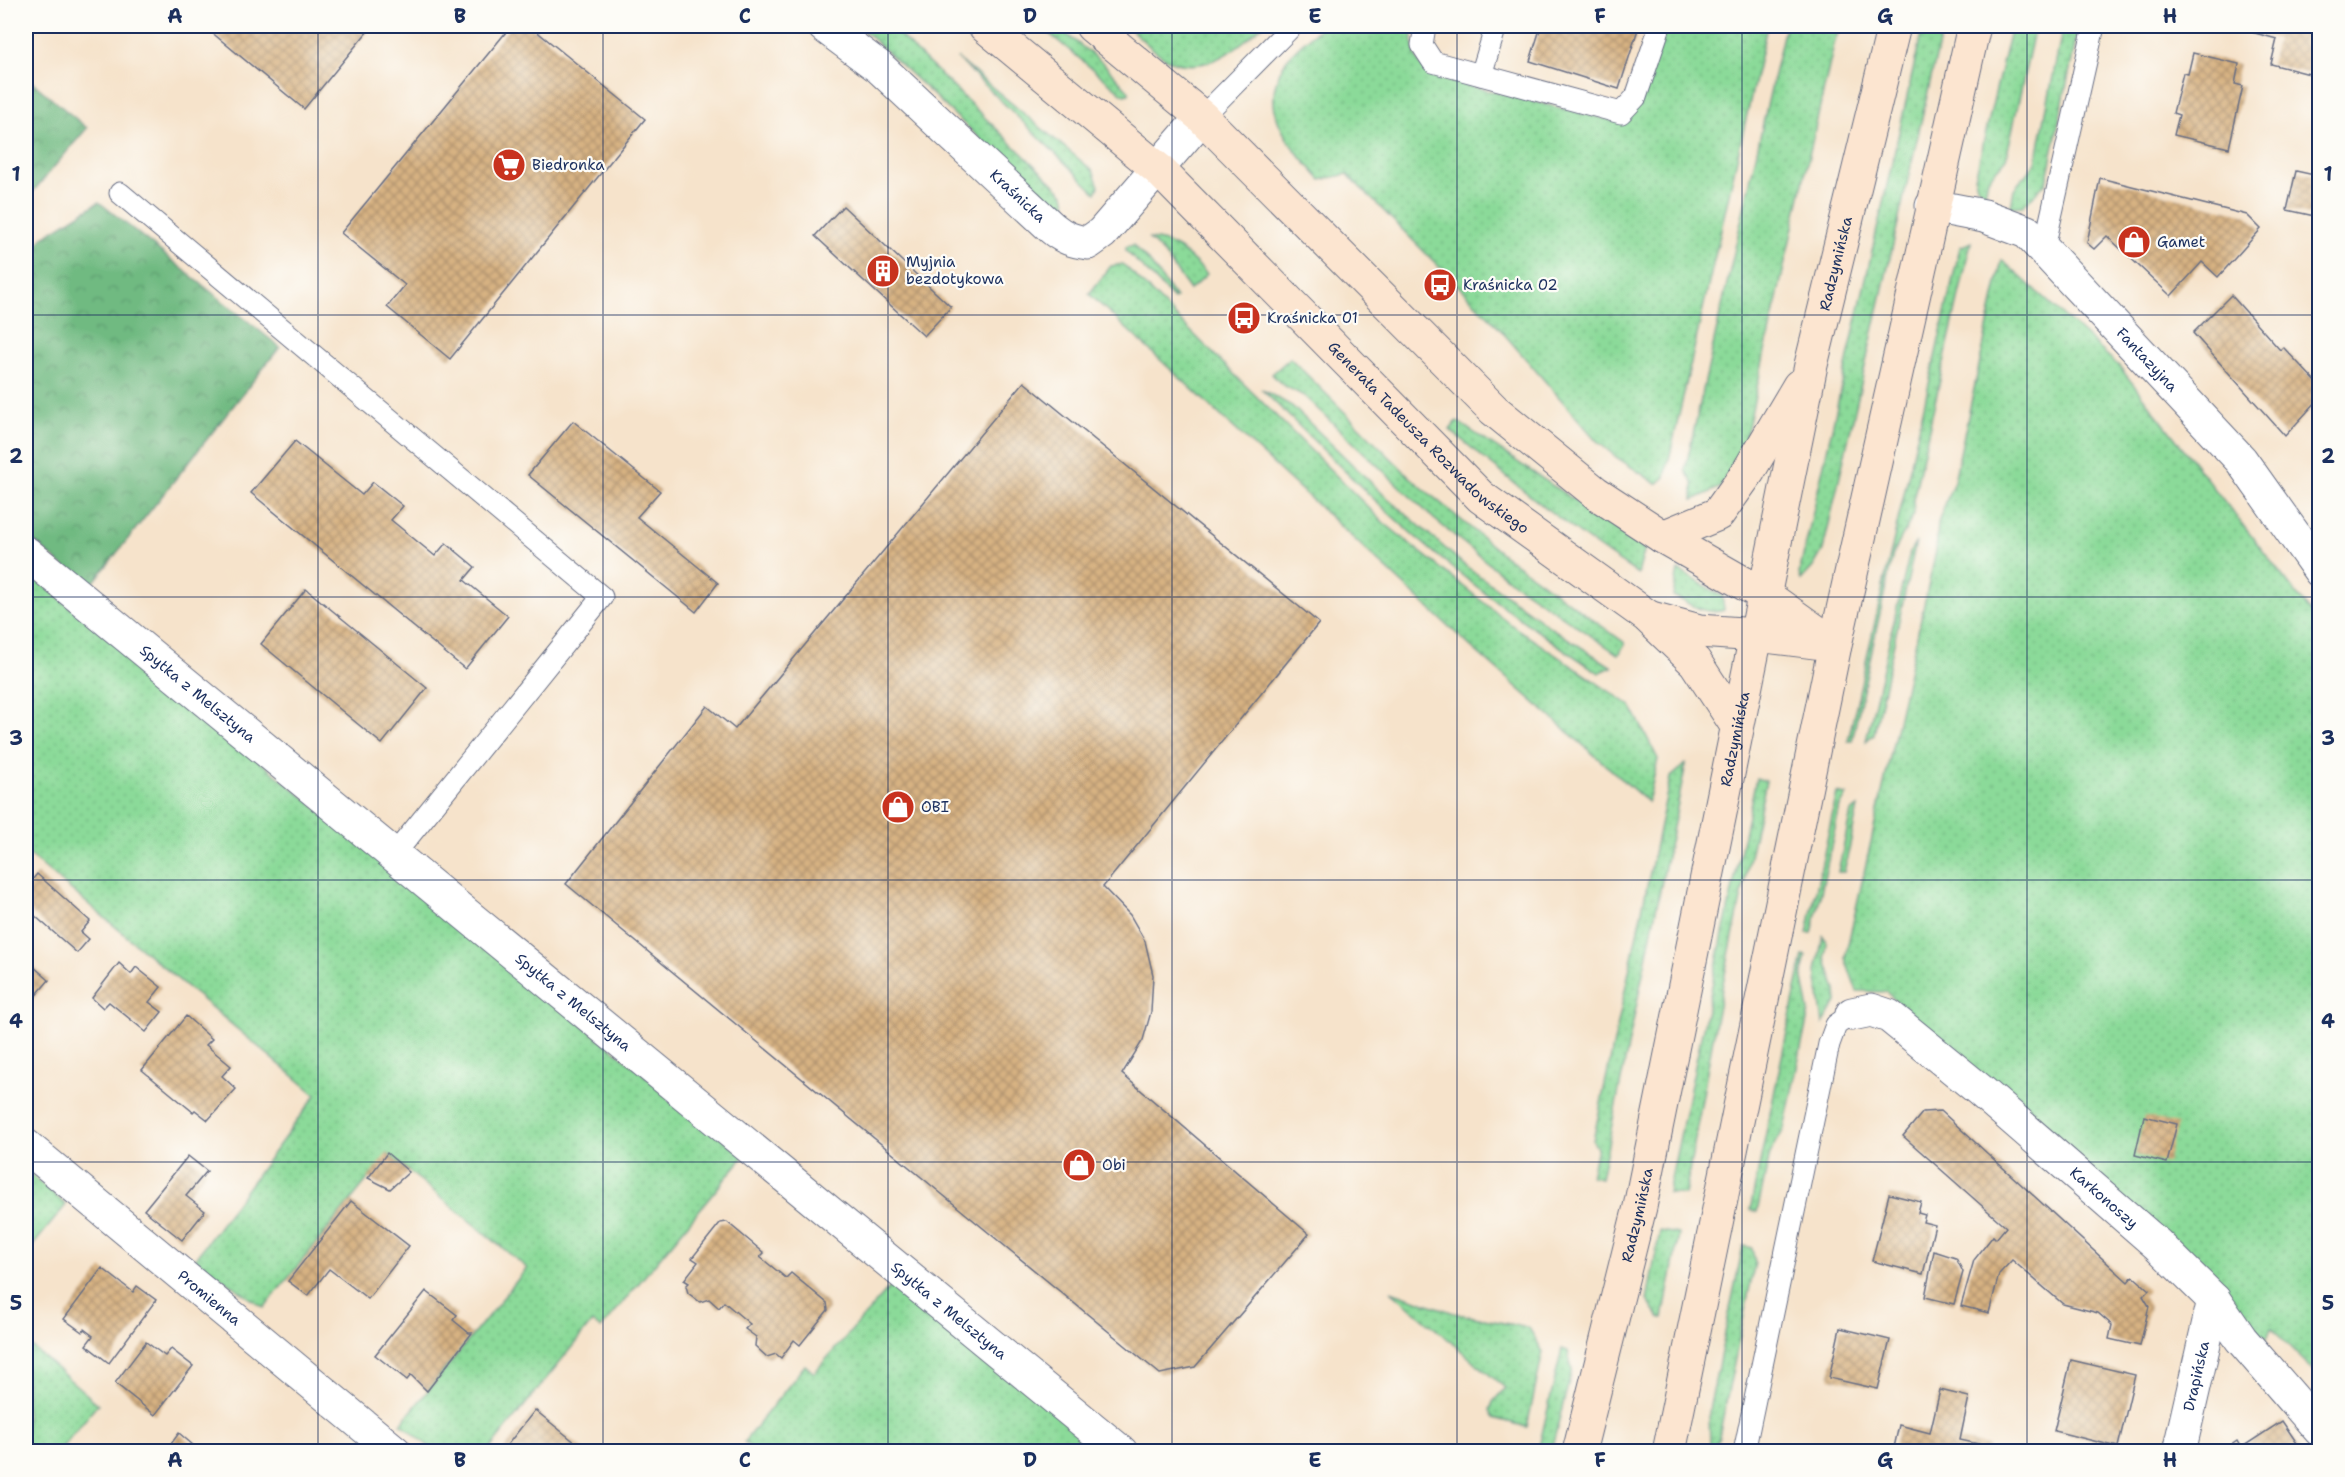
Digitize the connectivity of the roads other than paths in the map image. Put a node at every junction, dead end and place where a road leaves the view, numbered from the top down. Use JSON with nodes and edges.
{"nodes":[{"id":1,"x":824,"y":26,"type":"edge"},
{"id":2,"x":985,"y":26,"type":"edge"},
{"id":3,"x":1092,"y":26,"type":"edge"},
{"id":4,"x":1292,"y":26,"type":"edge"},
{"id":5,"x":1425,"y":26,"type":"edge"},
{"id":6,"x":1496,"y":26,"type":"edge"},
{"id":7,"x":1660,"y":26,"type":"edge"},
{"id":8,"x":1894,"y":26,"type":"edge"},
{"id":9,"x":1974,"y":26,"type":"edge"},
{"id":10,"x":2094,"y":26,"type":"edge"},
{"id":11,"x":1481,"y":75,"type":"junction"},
{"id":12,"x":1202,"y":117,"type":"junction"},
{"id":13,"x":1158,"y":169,"type":"junction"},
{"id":14,"x":120,"y":193,"type":"dead end"},
{"id":15,"x":1932,"y":206,"type":"junction"},
{"id":16,"x":2044,"y":248,"type":"junction"},
{"id":17,"x":1811,"y":365,"type":"junction"},
{"id":18,"x":1663,"y":537,"type":"junction"},
{"id":19,"x":26,"y":553,"type":"edge"},
{"id":20,"x":2319,"y":571,"type":"edge"},
{"id":21,"x":1766,"y":597,"type":"junction"},
{"id":22,"x":1647,"y":616,"type":"junction"},
{"id":23,"x":1757,"y":635,"type":"junction"},
{"id":24,"x":1835,"y":645,"type":"junction"},
{"id":25,"x":1737,"y":726,"type":"junction"},
{"id":26,"x":393,"y":855,"type":"junction"},
{"id":27,"x":1852,"y":1014,"type":"joint"},
{"id":28,"x":26,"y":1146,"type":"edge"},
{"id":29,"x":2214,"y":1300,"type":"junction"},
{"id":30,"x":2319,"y":1430,"type":"edge"},
{"id":31,"x":395,"y":1452,"type":"edge"},
{"id":32,"x":1121,"y":1452,"type":"edge"},
{"id":33,"x":1579,"y":1452,"type":"edge"},
{"id":34,"x":1669,"y":1452,"type":"edge"},
{"id":35,"x":1744,"y":1452,"type":"edge"},
{"id":36,"x":2179,"y":1452,"type":"edge"}],
"edges":[{"from":1,"to":13,"type":"street","name":"Kraśnicka"},
{"from":2,"to":13,"type":"main road","name":"Generała Tadeusza Rozwadowskiego"},
{"from":3,"to":12,"type":"main road"},
{"from":4,"to":12,"type":"lane"},
{"from":5,"to":11,"type":"lane"},
{"from":6,"to":11,"type":"lane"},
{"from":7,"to":11,"type":"lane"},
{"from":8,"to":17,"type":"main road","name":"Radzymińska"},
{"from":9,"to":15,"type":"main road"},
{"from":10,"to":16,"type":"lane"},
{"from":12,"to":13,"type":"street","name":"Kraśnicka"},
{"from":12,"to":18,"type":"main road"},
{"from":13,"to":22,"type":"main road","name":"Generała Tadeusza Rozwadowskiego"},
{"from":14,"to":26,"type":"lane"},
{"from":15,"to":16,"type":"street","name":"Fantazyjna"},
{"from":15,"to":24,"type":"main road"},
{"from":16,"to":20,"type":"street","name":"Fantazyjna"},
{"from":17,"to":18,"type":"main road"},
{"from":17,"to":21,"type":"main road","name":"Radzymińska"},
{"from":18,"to":21,"type":"main road"},
{"from":19,"to":26,"type":"street","name":"Spytka z Melsztyna"},
{"from":21,"to":23,"type":"main road","name":"Radzymińska"},
{"from":21,"to":24,"type":"main road"},
{"from":22,"to":23,"type":"main road"},
{"from":22,"to":25,"type":"main road"},
{"from":23,"to":24,"type":"main road"},
{"from":23,"to":25,"type":"main road","name":"Radzymińska"},
{"from":24,"to":34,"type":"main road"},
{"from":25,"to":33,"type":"main road","name":"Radzymińska"},
{"from":26,"to":32,"type":"street","name":"Spytka z Melsztyna"},
{"from":27,"to":29,"type":"street","name":"Karkonoszy"},
{"from":27,"to":35,"type":"lane"},
{"from":28,"to":31,"type":"street","name":"Promienna"},
{"from":29,"to":30,"type":"street","name":"Karkonoszy"},
{"from":29,"to":36,"type":"street","name":"Drapińska"}]}
